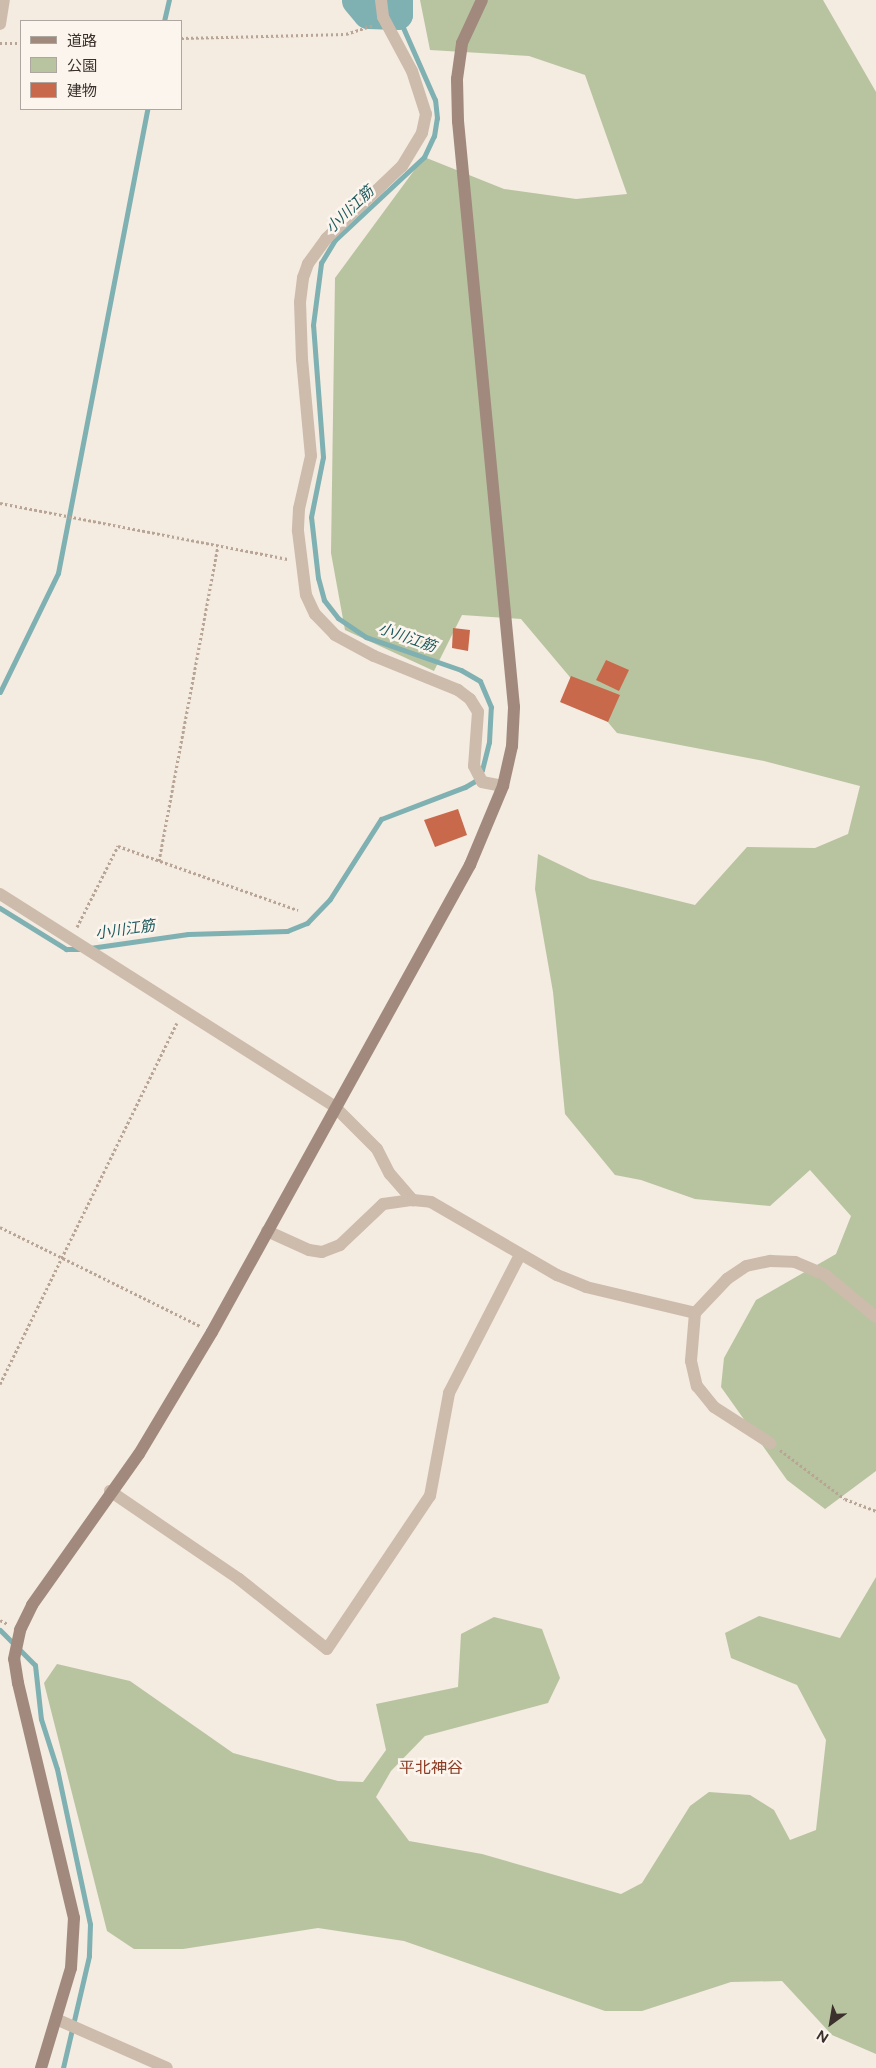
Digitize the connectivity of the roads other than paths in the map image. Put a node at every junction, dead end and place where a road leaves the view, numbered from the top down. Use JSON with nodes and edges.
{"nodes":[{"id":1,"x":4,"y":0,"type":"edge"},
{"id":2,"x":482,"y":0,"type":"edge"},
{"id":3,"x":382,"y":10,"type":"edge"},
{"id":4,"x":0,"y":24,"type":"edge"},
{"id":5,"x":504,"y":786,"type":"junction"},
{"id":6,"x":0,"y":894,"type":"edge"},
{"id":7,"x":335,"y":1107,"type":"junction"},
{"id":8,"x":413,"y":1200,"type":"junction"},
{"id":9,"x":267,"y":1231,"type":"junction"},
{"id":10,"x":520,"y":1255,"type":"junction"},
{"id":11,"x":695,"y":1313,"type":"junction"},
{"id":12,"x":876,"y":1317,"type":"edge"},
{"id":13,"x":770,"y":1443,"type":"road end"},
{"id":14,"x":110,"y":1491,"type":"junction"},
{"id":15,"x":66,"y":2023,"type":"junction"},
{"id":16,"x":41,"y":2068,"type":"edge"},
{"id":17,"x":167,"y":2068,"type":"edge"}],
"edges":[{"from":1,"to":4,"type":"street"},
{"from":2,"to":5,"type":"street"},
{"from":3,"to":5,"type":"street"},
{"from":5,"to":7,"type":"street"},
{"from":6,"to":7,"type":"street"},
{"from":7,"to":8,"type":"street"},
{"from":7,"to":9,"type":"street"},
{"from":8,"to":9,"type":"street"},
{"from":8,"to":10,"type":"street"},
{"from":9,"to":14,"type":"street"},
{"from":10,"to":11,"type":"street"},
{"from":10,"to":14,"type":"street"},
{"from":11,"to":12,"type":"street"},
{"from":11,"to":13,"type":"street"},
{"from":14,"to":15,"type":"street"},
{"from":15,"to":16,"type":"street"},
{"from":15,"to":17,"type":"street"}]}
